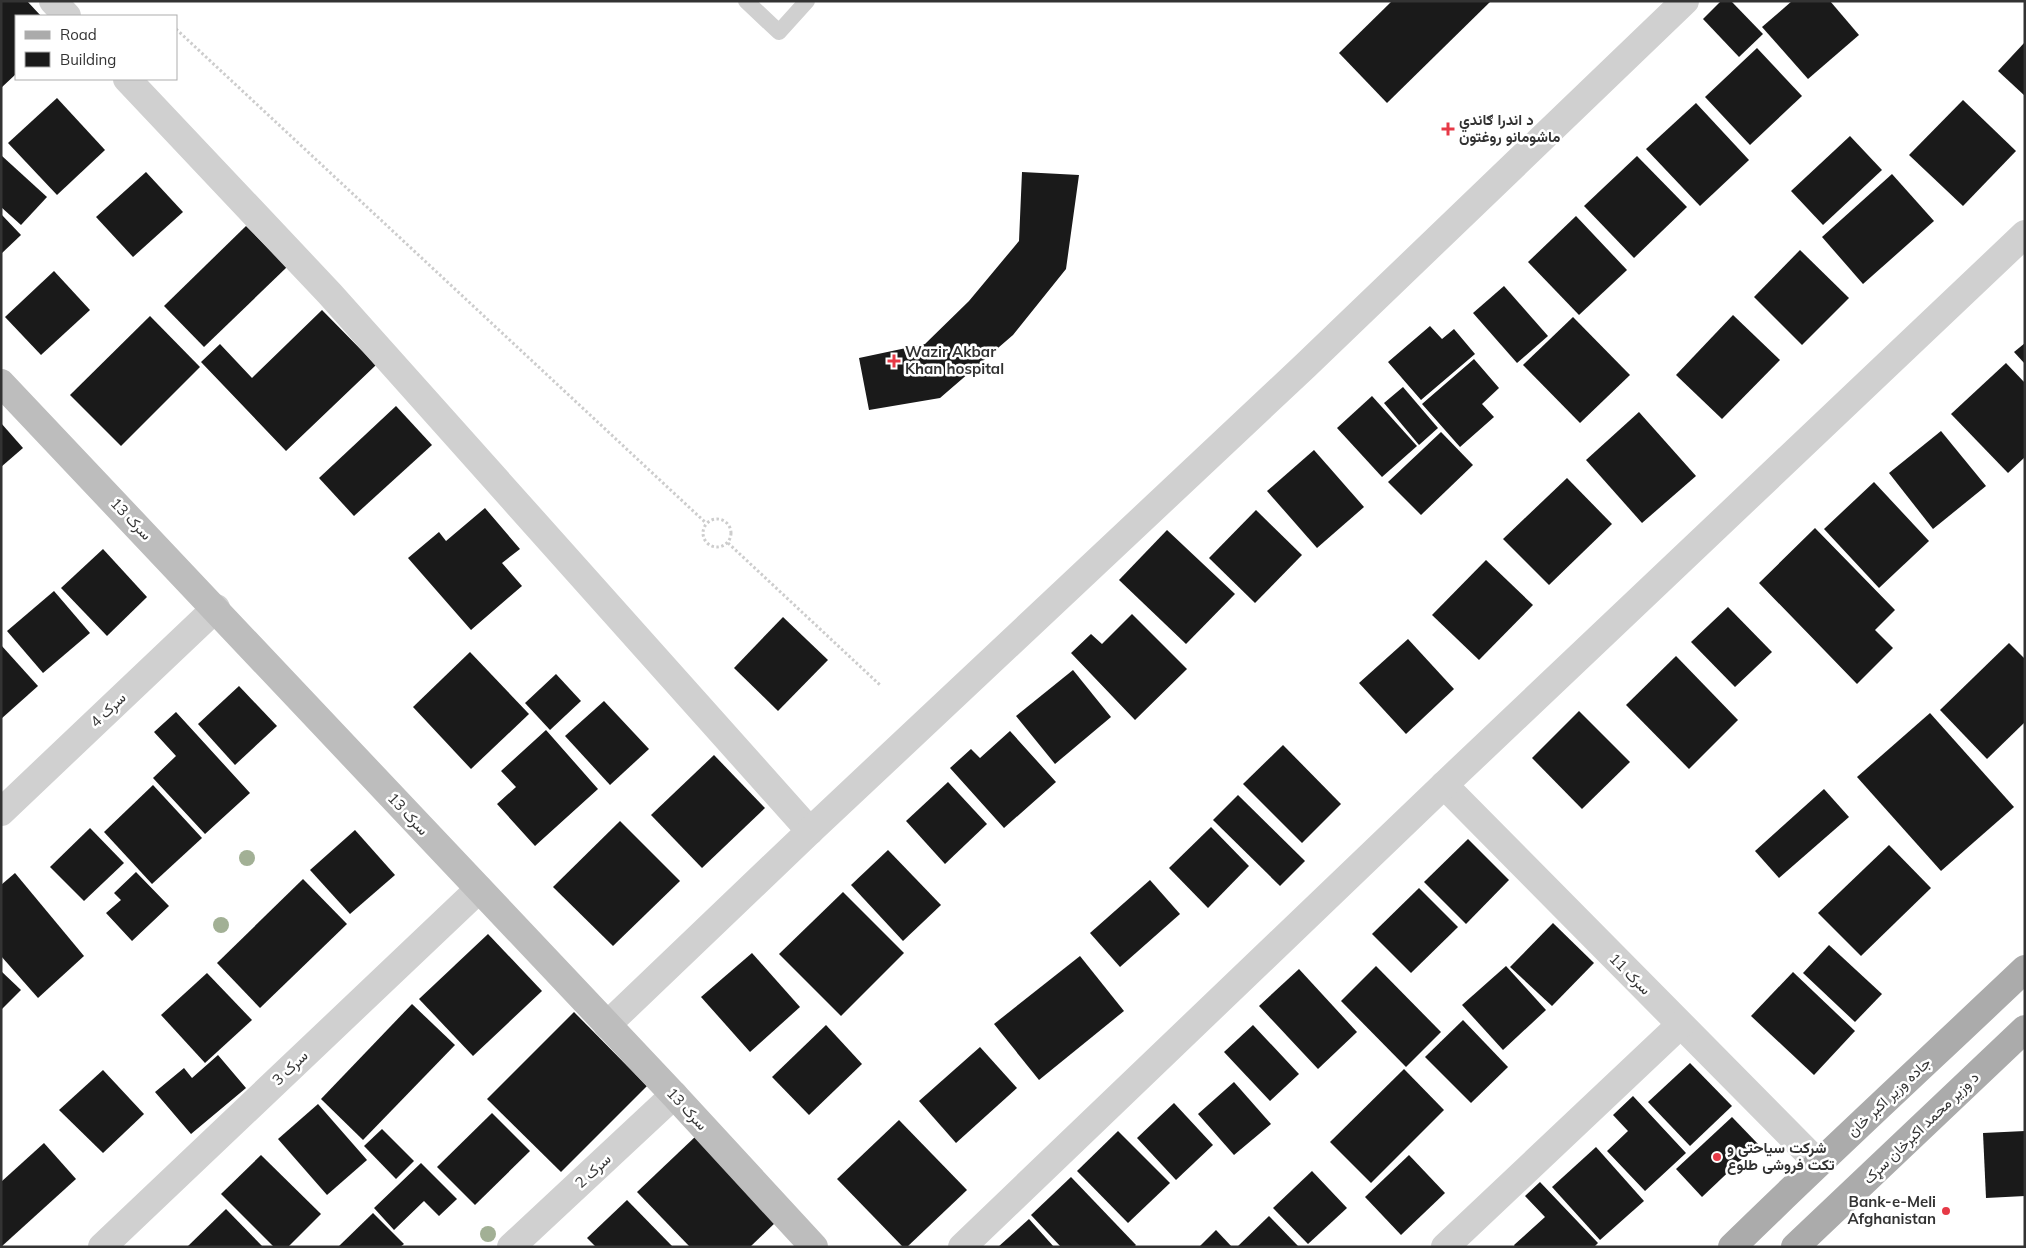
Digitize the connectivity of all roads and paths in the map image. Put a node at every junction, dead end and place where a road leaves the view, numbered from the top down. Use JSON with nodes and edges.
{"nodes":[{"id":1,"x":53,"y":1,"type":"edge"},
{"id":2,"x":746,"y":1,"type":"edge"},
{"id":3,"x":807,"y":1,"type":"edge"},
{"id":4,"x":1685,"y":1,"type":"edge"},
{"id":5,"x":67,"y":15,"type":"edge"},
{"id":6,"x":178,"y":31,"type":"edge"},
{"id":7,"x":127,"y":80,"type":"edge"},
{"id":8,"x":2025,"y":234,"type":"edge"},
{"id":9,"x":1,"y":383,"type":"edge"},
{"id":10,"x":706,"y":523,"type":"junction"},
{"id":11,"x":728,"y":543,"type":"junction"},
{"id":12,"x":216,"y":608,"type":"junction"},
{"id":13,"x":880,"y":685,"type":"dead end"},
{"id":14,"x":1444,"y":785,"type":"junction"},
{"id":15,"x":1,"y":812,"type":"edge"},
{"id":16,"x":810,"y":831,"type":"junction"},
{"id":17,"x":478,"y":889,"type":"junction"},
{"id":18,"x":2025,"y":969,"type":"edge"},
{"id":19,"x":607,"y":1025,"type":"junction"},
{"id":20,"x":1680,"y":1025,"type":"junction"},
{"id":21,"x":2025,"y":1029,"type":"edge"},
{"id":22,"x":674,"y":1094,"type":"junction"},
{"id":23,"x":1818,"y":1162,"type":"junction"},
{"id":24,"x":102,"y":1247,"type":"edge"},
{"id":25,"x":511,"y":1247,"type":"edge"},
{"id":26,"x":814,"y":1247,"type":"edge"},
{"id":27,"x":962,"y":1247,"type":"edge"},
{"id":28,"x":1445,"y":1247,"type":"edge"},
{"id":29,"x":1732,"y":1247,"type":"edge"},
{"id":30,"x":1795,"y":1247,"type":"edge"}],
"edges":[{"from":1,"to":5,"type":"street"},
{"from":2,"to":3,"type":"lane"},
{"from":4,"to":16,"type":"street"},
{"from":6,"to":10,"type":"path"},
{"from":7,"to":16,"type":"street"},
{"from":8,"to":14,"type":"street"},
{"from":9,"to":12,"type":"street","name":"سرک 13"},
{"from":10,"to":11,"type":"path"},
{"from":10,"to":11,"type":"path"},
{"from":11,"to":13,"type":"path"},
{"from":12,"to":15,"type":"street","name":"سرک 4"},
{"from":12,"to":17,"type":"street","name":"سرک 13"},
{"from":14,"to":20,"type":"street","name":"سرک 11"},
{"from":14,"to":27,"type":"street"},
{"from":16,"to":19,"type":"street"},
{"from":17,"to":19,"type":"street","name":"سرک 13"},
{"from":17,"to":24,"type":"street","name":"سرک 3"},
{"from":18,"to":23,"type":"main road","name":"جاده وزیر اکبر خان"},
{"from":19,"to":22,"type":"street","name":"سرک 13"},
{"from":20,"to":23,"type":"street","name":"سرک 11"},
{"from":20,"to":28,"type":"street"},
{"from":21,"to":30,"type":"main road","name":"د وزیر محمد اکبرخان سړک"},
{"from":22,"to":25,"type":"street","name":"سرک 2"},
{"from":22,"to":26,"type":"street","name":"سرک 13"},
{"from":23,"to":29,"type":"main road","name":"جاده وزیر اکبر خان"}]}
